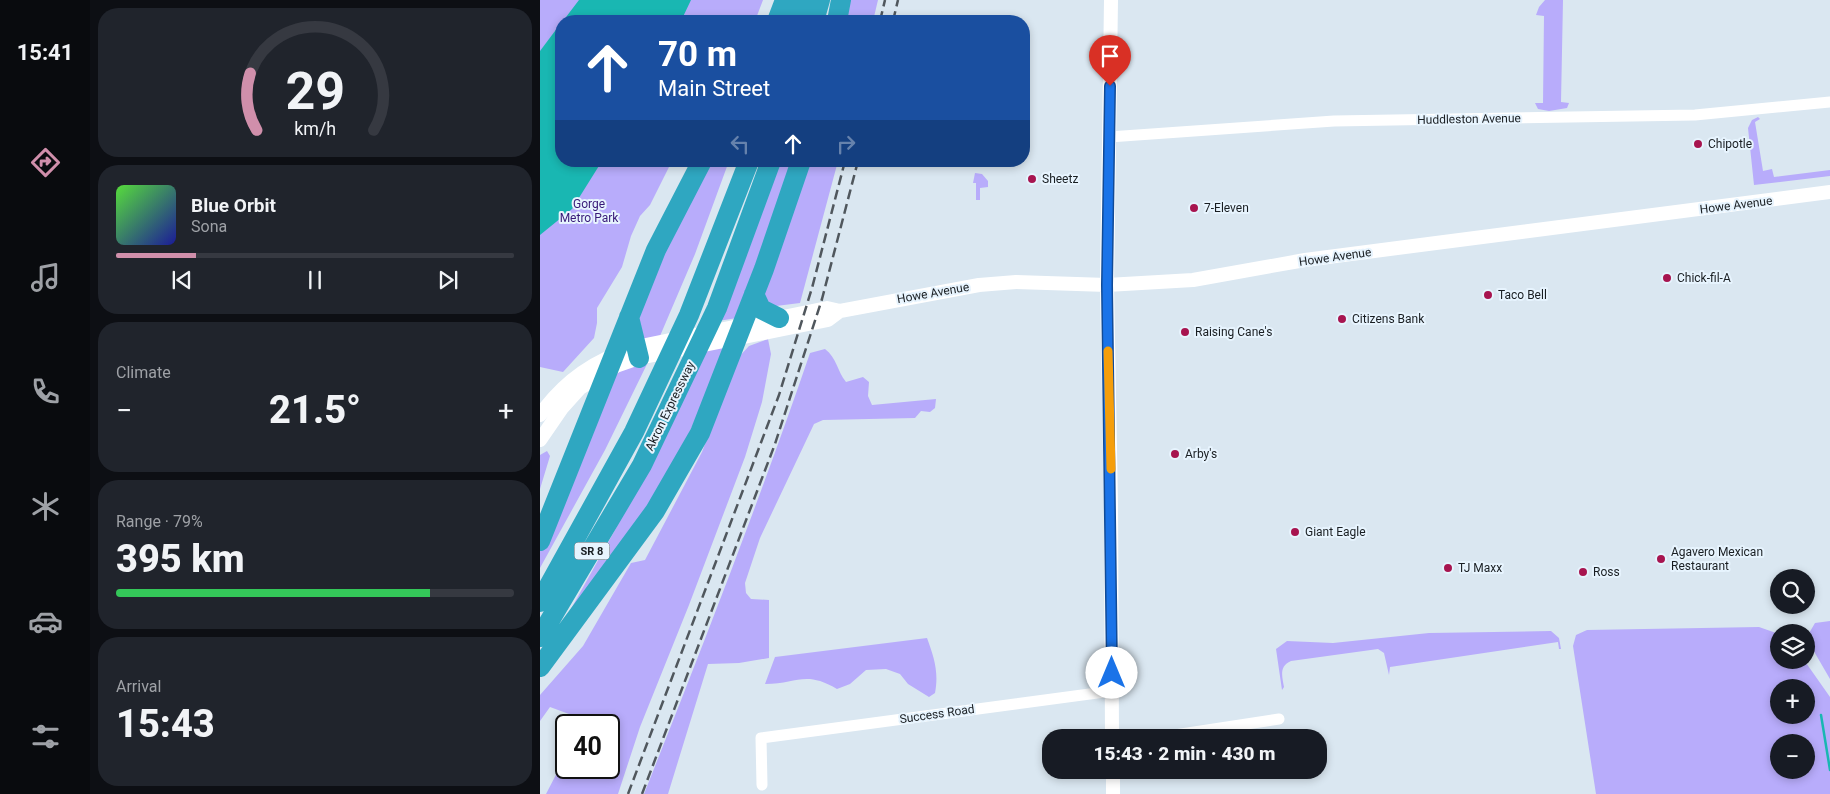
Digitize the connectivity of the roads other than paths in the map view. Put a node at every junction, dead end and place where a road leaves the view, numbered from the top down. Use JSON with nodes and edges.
{"nodes":[{"id":1,"x":785,"y":0,"type":"edge"},
{"id":2,"x":800,"y":0,"type":"edge"},
{"id":3,"x":820,"y":0,"type":"edge"},
{"id":4,"x":841,"y":0,"type":"edge"},
{"id":5,"x":1111,"y":0,"type":"edge"},
{"id":6,"x":779,"y":15,"type":"edge"},
{"id":7,"x":796,"y":15,"type":"edge"},
{"id":8,"x":816,"y":15,"type":"edge"},
{"id":9,"x":838,"y":15,"type":"edge"},
{"id":10,"x":1830,"y":102,"type":"edge"},
{"id":11,"x":1109,"y":137,"type":"junction"},
{"id":12,"x":699,"y":167,"type":"edge"},
{"id":13,"x":747,"y":167,"type":"edge"},
{"id":14,"x":769,"y":167,"type":"edge"},
{"id":15,"x":799,"y":167,"type":"edge"},
{"id":16,"x":1830,"y":192,"type":"edge"},
{"id":17,"x":1107,"y":285,"type":"junction"},
{"id":18,"x":754,"y":294,"type":"junction"},
{"id":19,"x":840,"y":311,"type":"junction"},
{"id":20,"x":629,"y":317,"type":"junction"},
{"id":21,"x":779,"y":318,"type":"junction"},
{"id":22,"x":738,"y":333,"type":"junction"},
{"id":23,"x":638,"y":352,"type":"junction"},
{"id":24,"x":613,"y":364,"type":"junction"},
{"id":25,"x":540,"y":415,"type":"edge"},
{"id":26,"x":540,"y":440,"type":"edge"},
{"id":27,"x":540,"y":541,"type":"edge"},
{"id":28,"x":540,"y":602,"type":"edge"},
{"id":29,"x":540,"y":637,"type":"edge"},
{"id":30,"x":540,"y":667,"type":"edge"},
{"id":31,"x":1112,"y":691,"type":"junction"},
{"id":32,"x":1279,"y":720,"type":"dead end"},
{"id":33,"x":1112,"y":729,"type":"edge"},
{"id":34,"x":1217,"y":729,"type":"edge"},
{"id":35,"x":1112,"y":779,"type":"edge"},
{"id":36,"x":762,"y":785,"type":"dead end"},
{"id":37,"x":1112,"y":794,"type":"edge"}],
"edges":[{"from":1,"to":6,"type":"highway"},
{"from":2,"to":7,"type":"highway"},
{"from":3,"to":8,"type":"highway"},
{"from":4,"to":9,"type":"highway"},
{"from":5,"to":11,"type":"street"},
{"from":10,"to":11,"type":"street","name":"Huddleston Avenue"},
{"from":11,"to":17,"type":"street"},
{"from":12,"to":20,"type":"highway"},
{"from":13,"to":28,"type":"highway","name":"Akron Expressway","number":"SR 8"},
{"from":14,"to":29,"type":"highway","name":"Akron Expressway","number":"SR 8"},
{"from":15,"to":18,"type":"highway"},
{"from":16,"to":17,"type":"street","name":"Howe Avenue"},
{"from":17,"to":19,"type":"street","name":"Howe Avenue"},
{"from":17,"to":31,"type":"street"},
{"from":18,"to":21,"type":"highway"},
{"from":18,"to":22,"type":"highway"},
{"from":19,"to":21,"type":"street","name":"Howe Avenue"},
{"from":19,"to":22,"type":"street","name":"Howe Avenue"},
{"from":20,"to":23,"type":"highway"},
{"from":20,"to":24,"type":"highway"},
{"from":21,"to":22,"type":"street","name":"Howe Avenue"},
{"from":22,"to":23,"type":"street","name":"Howe Avenue"},
{"from":22,"to":30,"type":"highway"},
{"from":23,"to":24,"type":"street","name":"Howe Avenue"},
{"from":24,"to":25,"type":"street"},
{"from":24,"to":26,"type":"street"},
{"from":24,"to":27,"type":"highway"},
{"from":31,"to":33,"type":"street"},
{"from":31,"to":36,"type":"street","name":"Success Road"},
{"from":32,"to":34,"type":"street"},
{"from":35,"to":37,"type":"street"}]}
